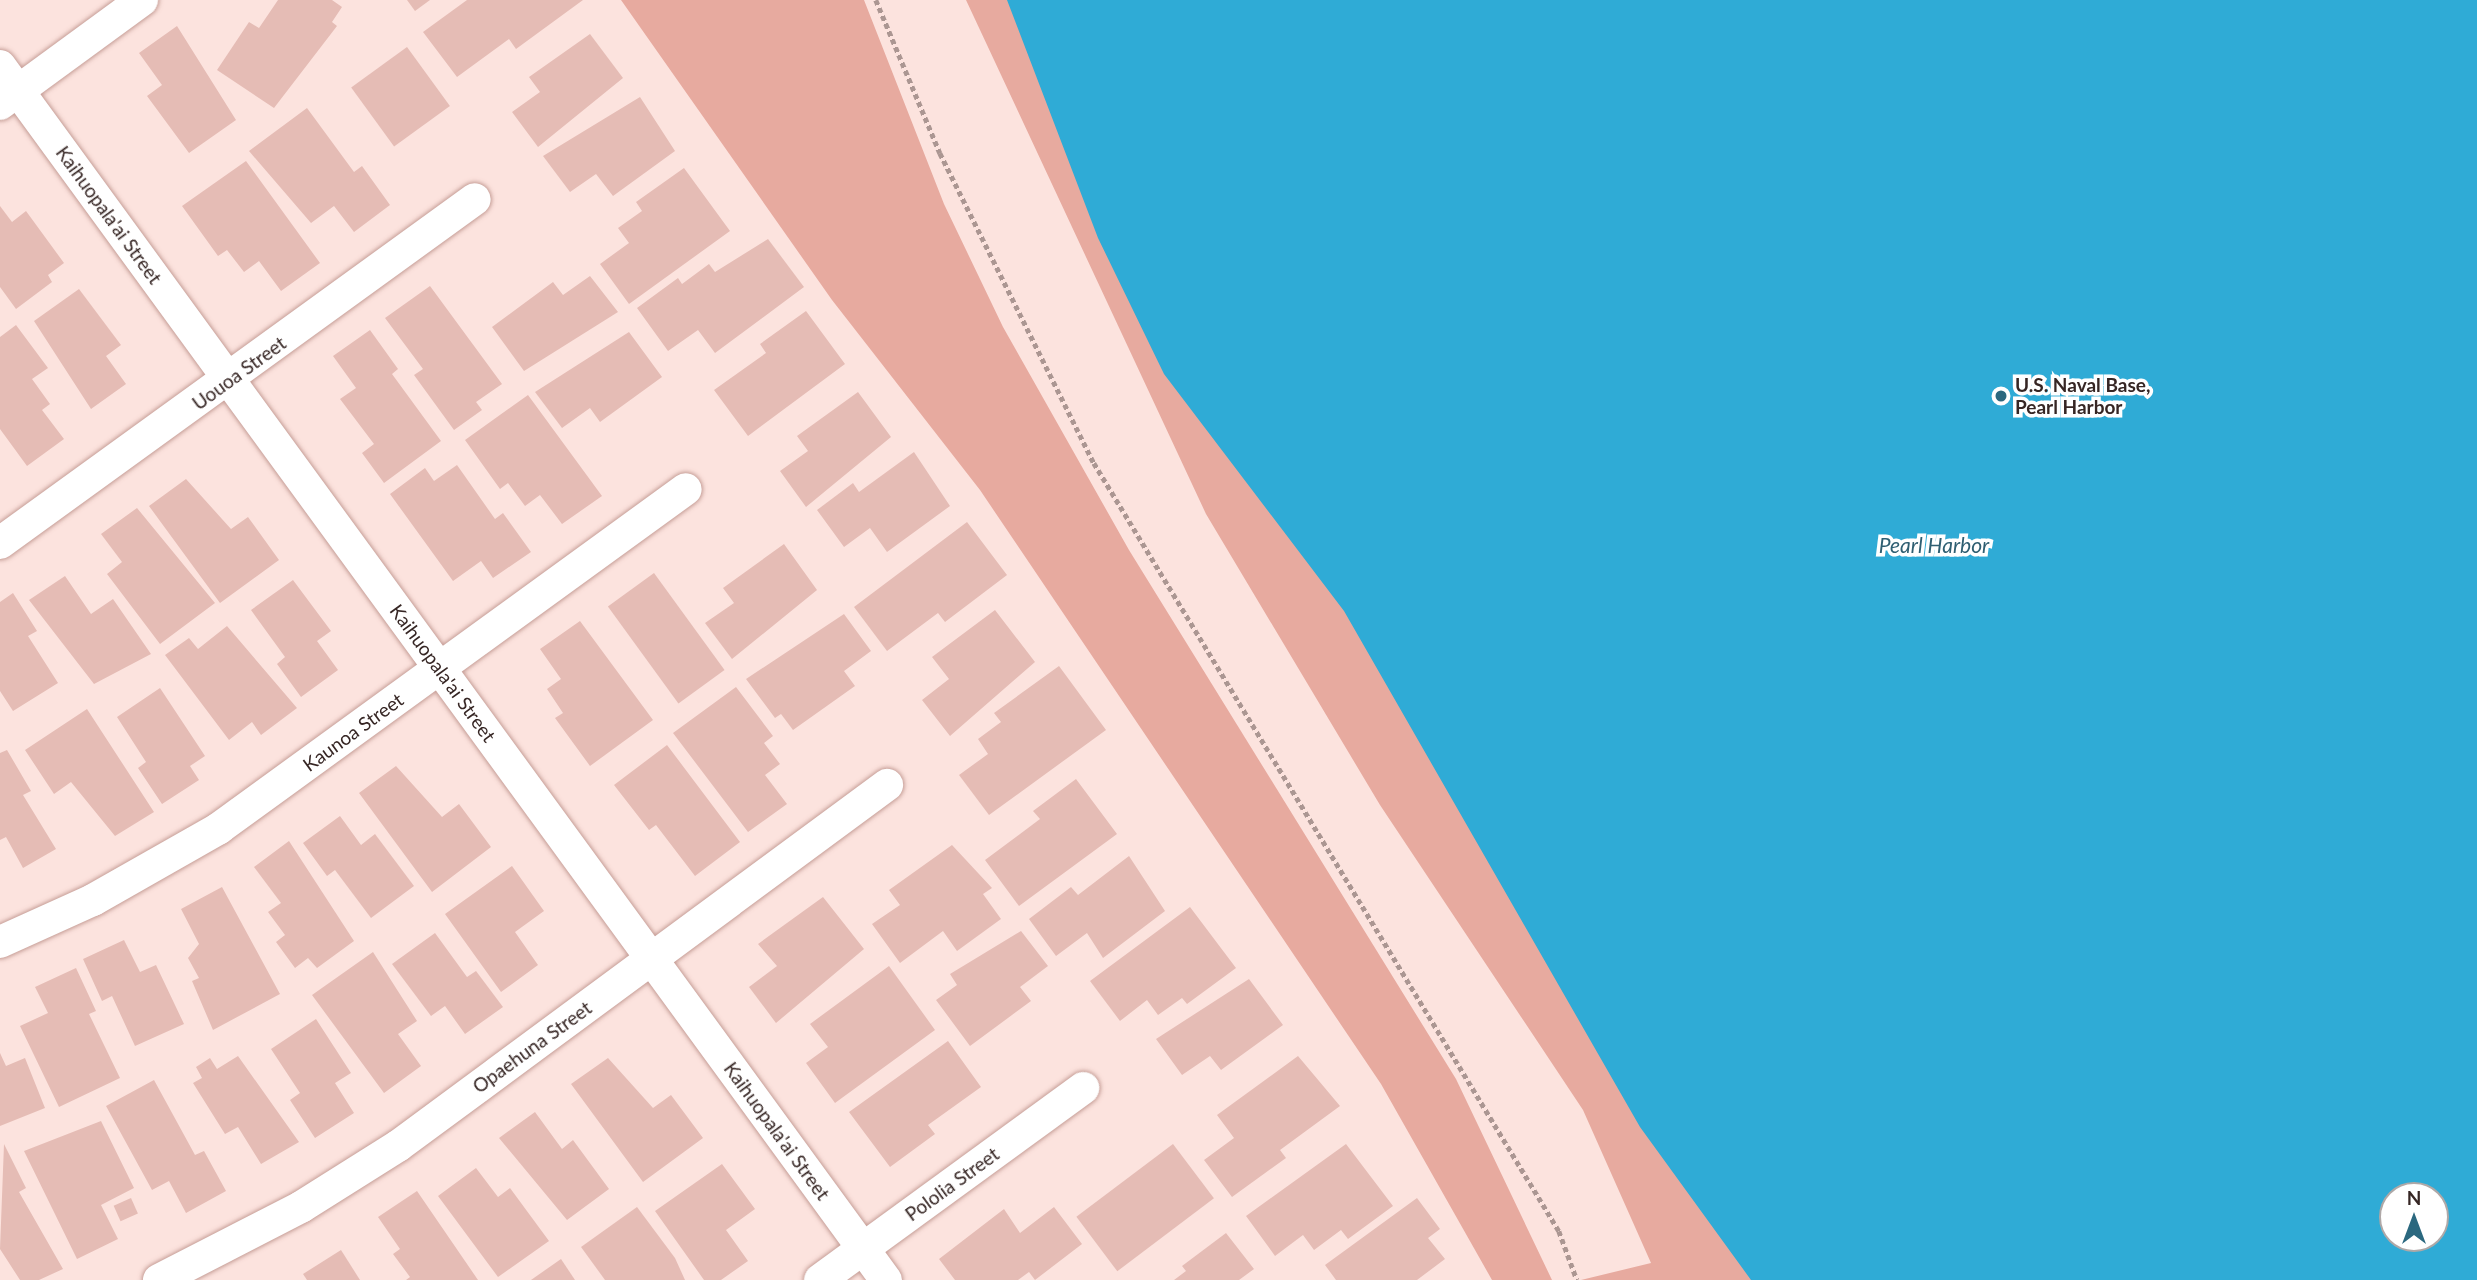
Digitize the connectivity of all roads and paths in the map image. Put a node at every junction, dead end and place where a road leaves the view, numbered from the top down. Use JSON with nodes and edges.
{"nodes":[{"id":1,"x":142,"y":0,"type":"edge"},
{"id":2,"x":876,"y":0,"type":"edge"},
{"id":3,"x":0,"y":66,"type":"edge"},
{"id":4,"x":9,"y":97,"type":"edge"},
{"id":5,"x":475,"y":199,"type":"dead end"},
{"id":6,"x":229,"y":380,"type":"junction"},
{"id":7,"x":686,"y":489,"type":"dead end"},
{"id":8,"x":0,"y":543,"type":"edge"},
{"id":9,"x":440,"y":669,"type":"junction"},
{"id":10,"x":887,"y":786,"type":"dead end"},
{"id":11,"x":0,"y":942,"type":"edge"},
{"id":12,"x":651,"y":959,"type":"junction"},
{"id":13,"x":1083,"y":1088,"type":"dead end"},
{"id":14,"x":863,"y":1249,"type":"junction"},
{"id":15,"x":159,"y":1280,"type":"edge"},
{"id":16,"x":820,"y":1280,"type":"edge"},
{"id":17,"x":886,"y":1280,"type":"edge"},
{"id":18,"x":1577,"y":1280,"type":"edge"}],
"edges":[{"from":1,"to":4,"type":"street"},
{"from":2,"to":18,"type":"path"},
{"from":3,"to":4,"type":"street","name":"Kaihuopala'ai Street"},
{"from":4,"to":6,"type":"street","name":"Kaihuopala'ai Street"},
{"from":5,"to":6,"type":"street","name":"Uouoa Street"},
{"from":6,"to":8,"type":"street","name":"Uouoa Street"},
{"from":6,"to":9,"type":"street","name":"Kaihuopala'ai Street"},
{"from":7,"to":9,"type":"street","name":"Kaunoa Street"},
{"from":9,"to":11,"type":"street","name":"Kaunoa Street"},
{"from":9,"to":12,"type":"street","name":"Kaihuopala'ai Street"},
{"from":10,"to":12,"type":"street","name":"Opaehuna Street"},
{"from":12,"to":14,"type":"street","name":"Kaihuopala'ai Street"},
{"from":12,"to":15,"type":"street","name":"Opaehuna Street"},
{"from":13,"to":14,"type":"street","name":"Pololia Street"},
{"from":14,"to":16,"type":"street","name":"Pololia Street"},
{"from":14,"to":17,"type":"street","name":"Kaihuopala'ai Street"}]}
